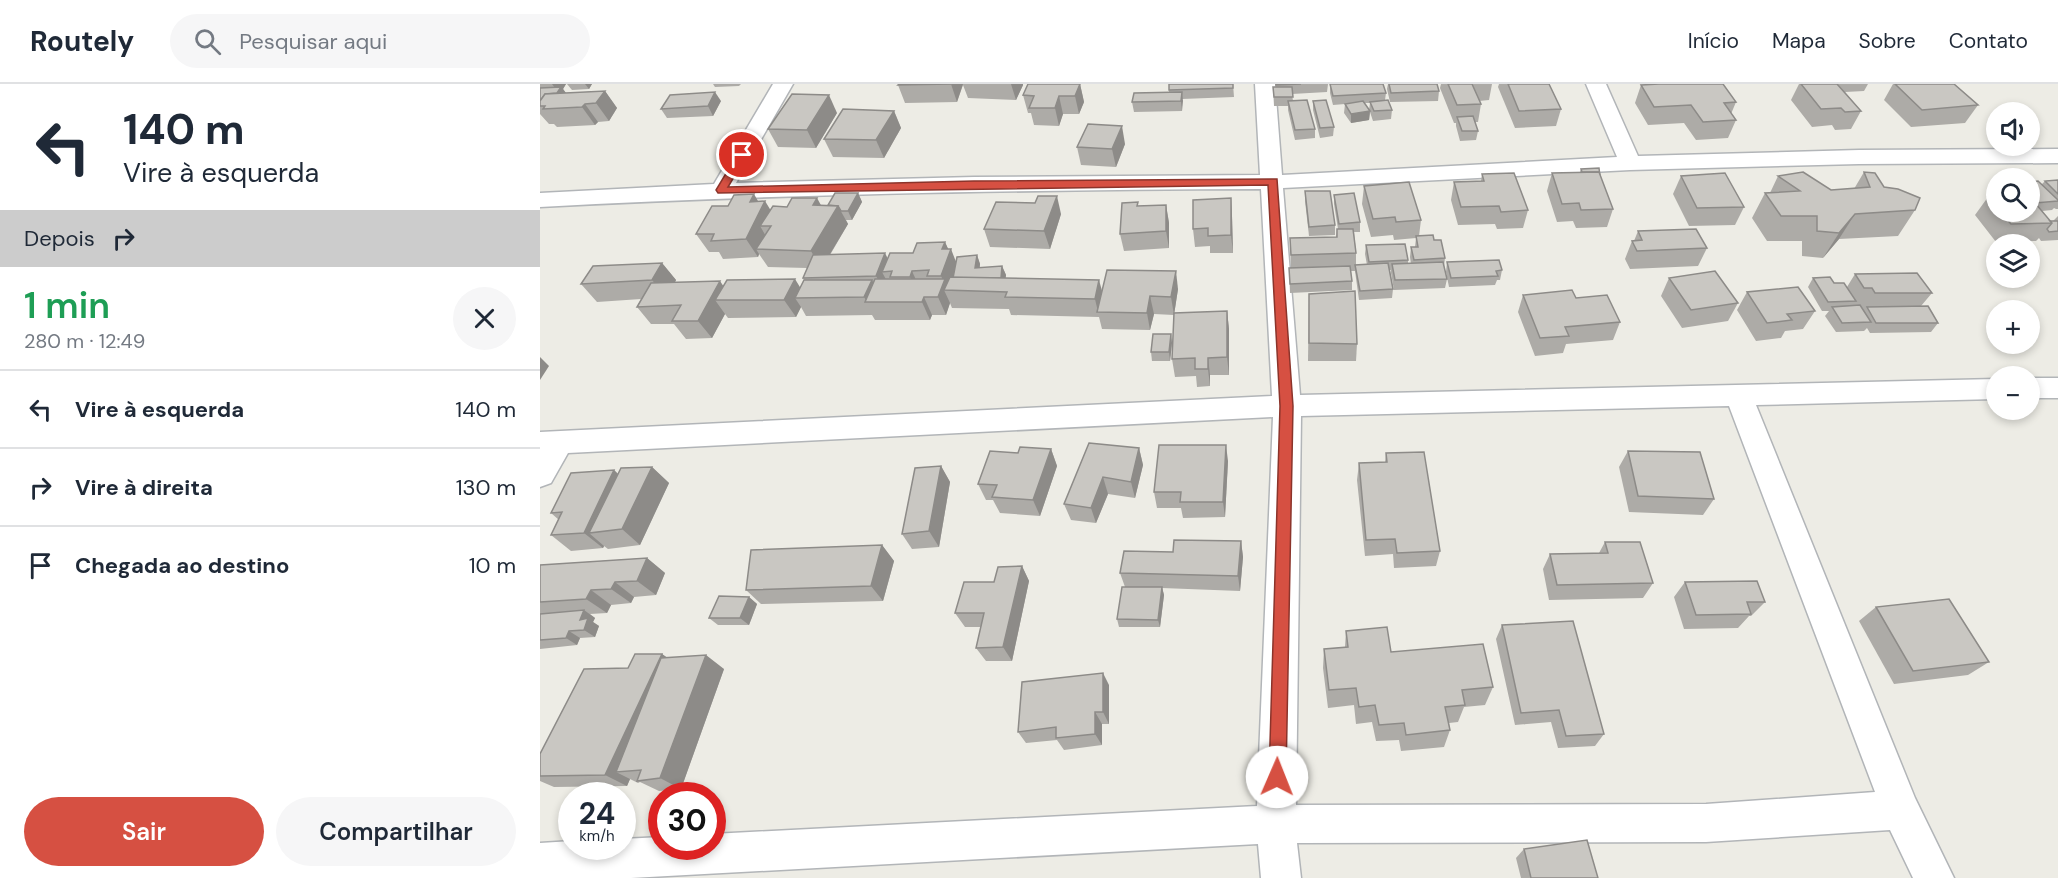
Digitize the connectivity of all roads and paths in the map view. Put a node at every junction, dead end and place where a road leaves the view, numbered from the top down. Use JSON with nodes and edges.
{"nodes":[{"id":1,"x":783,"y":84,"type":"edge"},
{"id":2,"x":1265,"y":84,"type":"edge"},
{"id":3,"x":1596,"y":84,"type":"edge"},
{"id":4,"x":2058,"y":156,"type":"edge"},
{"id":5,"x":1630,"y":163,"type":"junction"},
{"id":6,"x":1273,"y":182,"type":"junction"},
{"id":7,"x":721,"y":190,"type":"junction"},
{"id":8,"x":540,"y":200,"type":"edge"},
{"id":9,"x":2040,"y":388,"type":"edge"},
{"id":10,"x":2058,"y":388,"type":"edge"},
{"id":11,"x":1986,"y":389,"type":"edge"},
{"id":12,"x":1738,"y":394,"type":"junction"},
{"id":13,"x":1287,"y":406,"type":"junction"},
{"id":14,"x":550,"y":443,"type":"edge"},
{"id":15,"x":540,"y":475,"type":"edge"},
{"id":16,"x":1901,"y":810,"type":"junction"},
{"id":17,"x":1276,"y":824,"type":"junction"},
{"id":18,"x":540,"y":863,"type":"edge"},
{"id":19,"x":1281,"y":878,"type":"edge"},
{"id":20,"x":1934,"y":878,"type":"edge"}],
"edges":[{"from":1,"to":7,"type":"street"},
{"from":2,"to":6,"type":"street"},
{"from":3,"to":5,"type":"street"},
{"from":4,"to":5,"type":"street"},
{"from":5,"to":6,"type":"street"},
{"from":6,"to":7,"type":"street"},
{"from":6,"to":13,"type":"street"},
{"from":7,"to":8,"type":"street"},
{"from":9,"to":10,"type":"street"},
{"from":11,"to":12,"type":"street"},
{"from":12,"to":13,"type":"street"},
{"from":12,"to":16,"type":"street"},
{"from":13,"to":14,"type":"street"},
{"from":13,"to":17,"type":"street"},
{"from":14,"to":15,"type":"street"},
{"from":16,"to":17,"type":"street"},
{"from":16,"to":20,"type":"street"},
{"from":17,"to":18,"type":"street"},
{"from":17,"to":19,"type":"street"}]}
